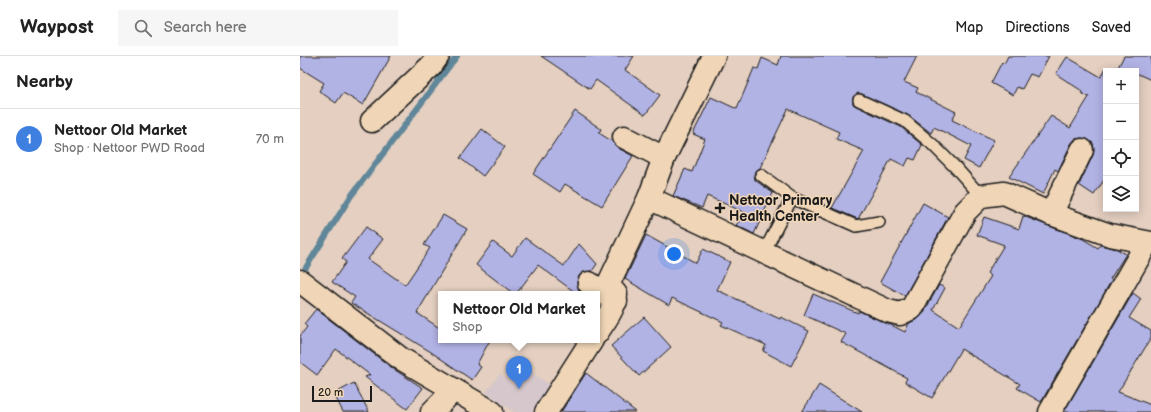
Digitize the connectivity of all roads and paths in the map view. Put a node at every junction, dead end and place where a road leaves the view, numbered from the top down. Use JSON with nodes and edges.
{"nodes":[{"id":1,"x":714,"y":56,"type":"edge"},
{"id":2,"x":431,"y":59,"type":"edge"},
{"id":3,"x":859,"y":100,"type":"dead end"},
{"id":4,"x":372,"y":121,"type":"dead end"},
{"id":5,"x":624,"y":137,"type":"dead end"},
{"id":6,"x":1082,"y":150,"type":"dead end"},
{"id":7,"x":664,"y":158,"type":"junction"},
{"id":8,"x":761,"y":175,"type":"dead end"},
{"id":9,"x":981,"y":196,"type":"junction"},
{"id":10,"x":649,"y":198,"type":"junction"},
{"id":11,"x":792,"y":198,"type":"junction"},
{"id":12,"x":1052,"y":214,"type":"junction"},
{"id":13,"x":879,"y":222,"type":"dead end"},
{"id":14,"x":1149,"y":243,"type":"edge"},
{"id":15,"x":764,"y":252,"type":"junction"},
{"id":16,"x":589,"y":283,"type":"dead end"},
{"id":17,"x":307,"y":287,"type":"edge"},
{"id":18,"x":616,"y":301,"type":"junction"},
{"id":19,"x":600,"y":328,"type":"edge"},
{"id":20,"x":590,"y":343,"type":"edge"},
{"id":21,"x":454,"y":390,"type":"junction"},
{"id":22,"x":432,"y":412,"type":"edge"},
{"id":23,"x":492,"y":412,"type":"edge"},
{"id":24,"x":546,"y":412,"type":"edge"},
{"id":25,"x":1050,"y":412,"type":"edge"}],
"edges":[{"from":1,"to":7,"type":"street"},
{"from":2,"to":4,"type":"street"},
{"from":3,"to":9,"type":"lane"},
{"from":5,"to":7,"type":"street"},
{"from":6,"to":12,"type":"street"},
{"from":7,"to":10,"type":"street"},
{"from":8,"to":11,"type":"lane"},
{"from":9,"to":12,"type":"street"},
{"from":9,"to":15,"type":"street"},
{"from":10,"to":15,"type":"street"},
{"from":10,"to":18,"type":"street"},
{"from":11,"to":13,"type":"lane"},
{"from":11,"to":15,"type":"lane"},
{"from":12,"to":14,"type":"street"},
{"from":14,"to":25,"type":"street"},
{"from":16,"to":18,"type":"street"},
{"from":17,"to":21,"type":"street"},
{"from":18,"to":19,"type":"street"},
{"from":20,"to":24,"type":"street"},
{"from":21,"to":22,"type":"street"},
{"from":21,"to":23,"type":"street"}]}
